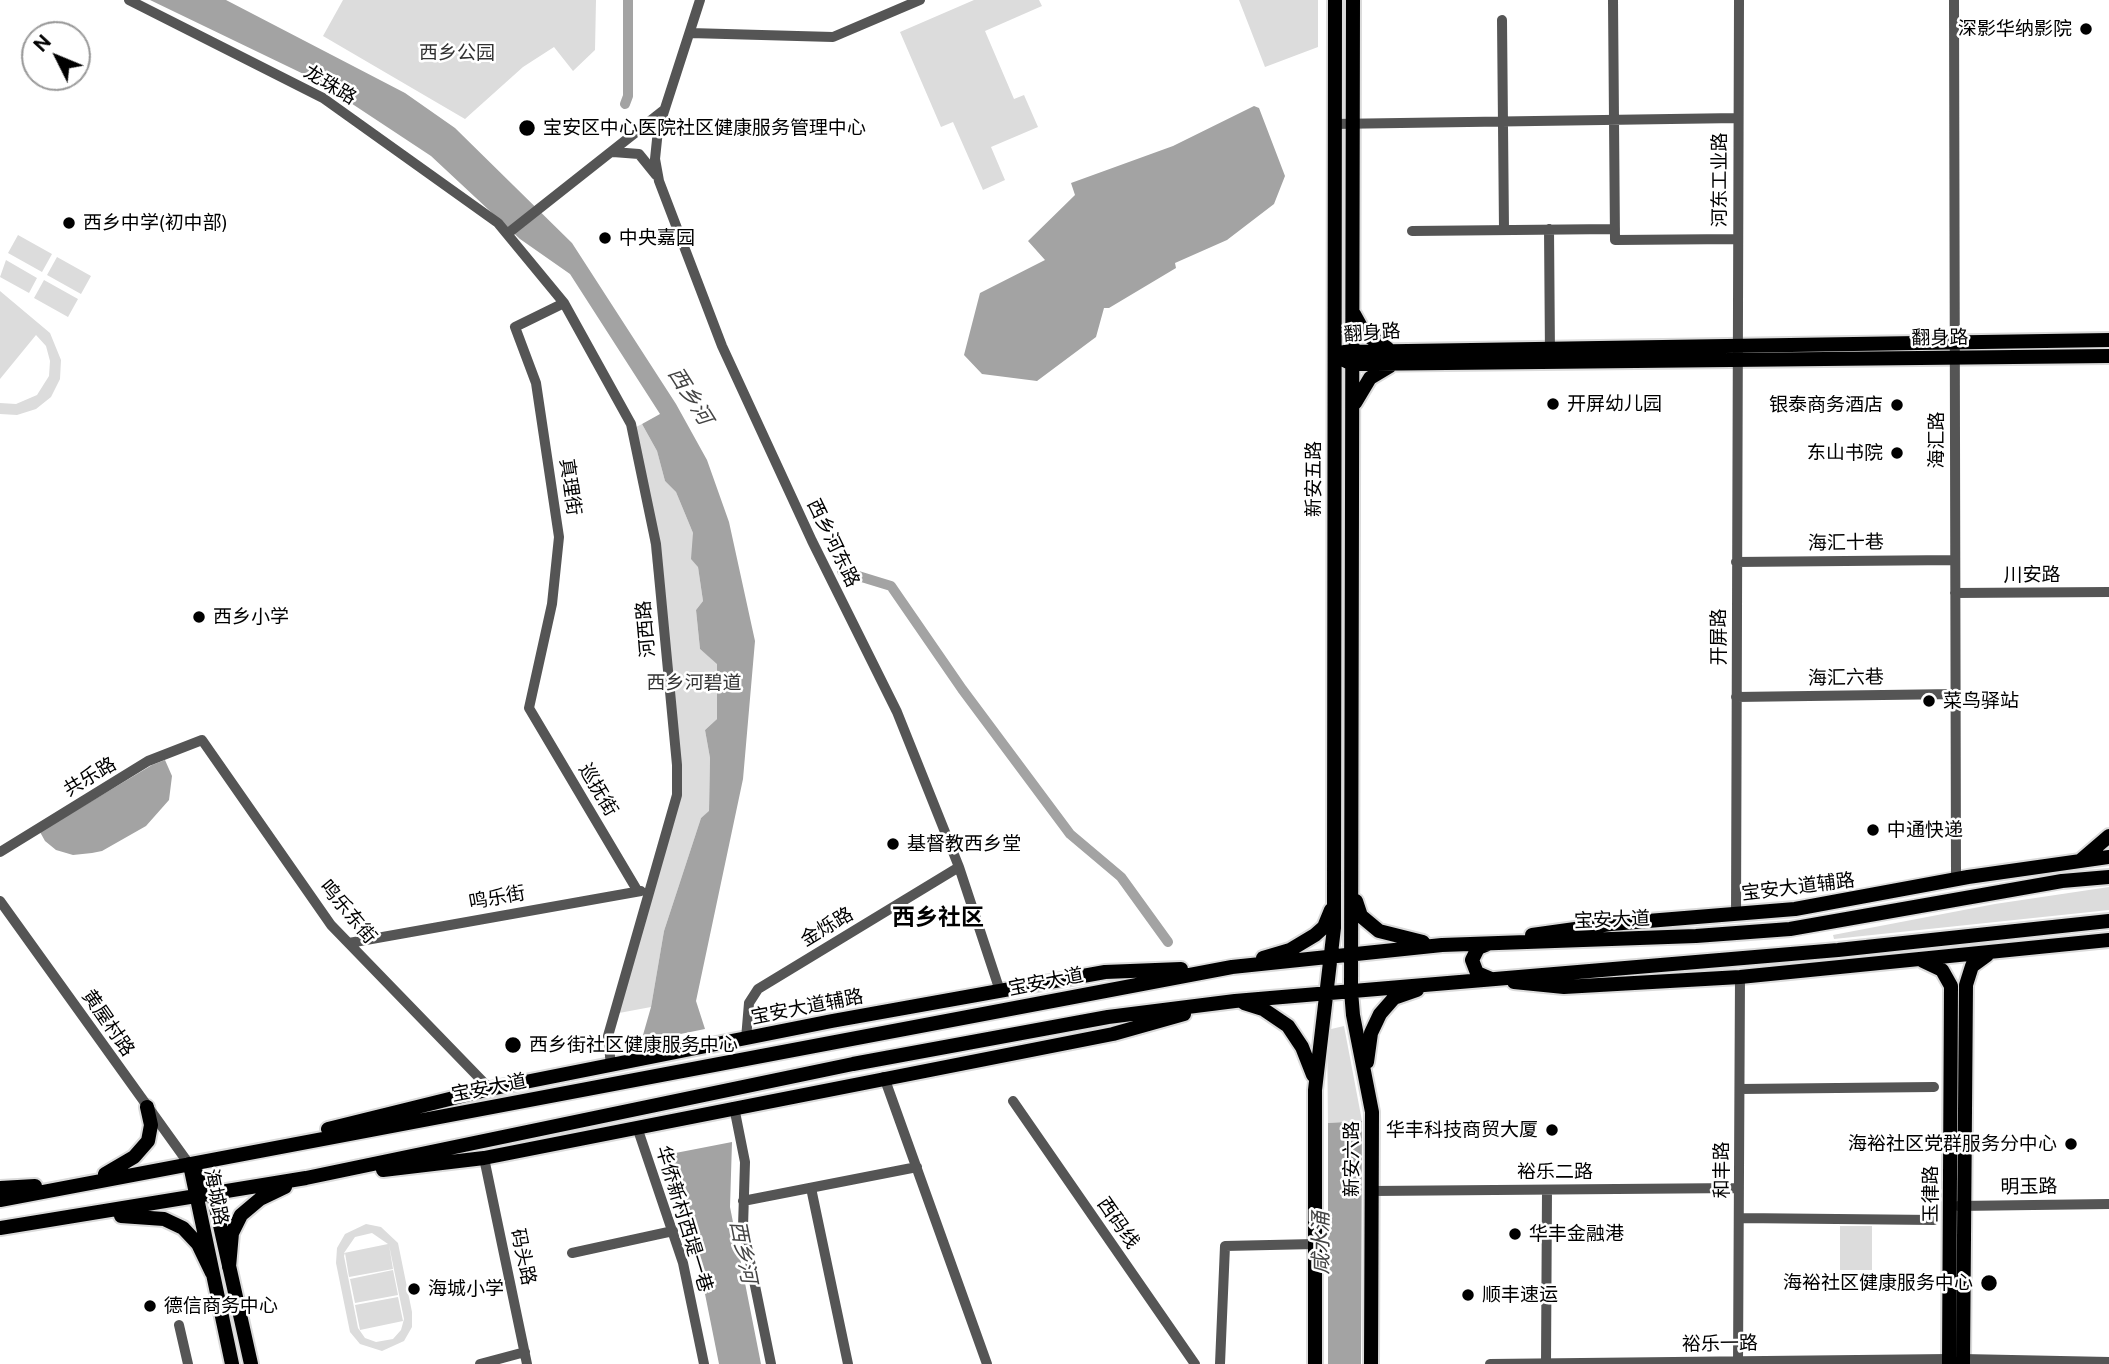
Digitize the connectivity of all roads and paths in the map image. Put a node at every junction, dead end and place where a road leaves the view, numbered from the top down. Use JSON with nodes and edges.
{"nodes":[{"id":1,"x":129,"y":0,"type":"edge"},
{"id":2,"x":700,"y":0,"type":"edge"},
{"id":3,"x":920,"y":0,"type":"edge"},
{"id":4,"x":1329,"y":0,"type":"edge"},
{"id":5,"x":1335,"y":0,"type":"edge"},
{"id":6,"x":1353,"y":0,"type":"edge"},
{"id":7,"x":1360,"y":0,"type":"edge"},
{"id":8,"x":1613,"y":0,"type":"edge"},
{"id":9,"x":1740,"y":0,"type":"edge"},
{"id":10,"x":1954,"y":0,"type":"edge"},
{"id":11,"x":1502,"y":20,"type":"dead end"},
{"id":12,"x":690,"y":33,"type":"junction"},
{"id":13,"x":1334,"y":47,"type":"junction"},
{"id":14,"x":1353,"y":50,"type":"junction"},
{"id":15,"x":665,"y":109,"type":"junction"},
{"id":16,"x":1738,"y":118,"type":"junction"},
{"id":17,"x":1614,"y":120,"type":"junction"},
{"id":18,"x":1503,"y":121,"type":"junction"},
{"id":19,"x":1353,"y":123,"type":"junction"},
{"id":20,"x":1333,"y":124,"type":"junction"},
{"id":21,"x":610,"y":153,"type":"junction"},
{"id":22,"x":659,"y":181,"type":"junction"},
{"id":23,"x":498,"y":223,"type":"joint"},
{"id":24,"x":1549,"y":229,"type":"junction"},
{"id":25,"x":1615,"y":229,"type":"junction"},
{"id":26,"x":1504,"y":230,"type":"junction"},
{"id":27,"x":1412,"y":231,"type":"dead end"},
{"id":28,"x":507,"y":234,"type":"junction"},
{"id":29,"x":1738,"y":239,"type":"junction"},
{"id":30,"x":564,"y":303,"type":"junction"},
{"id":31,"x":1352,"y":306,"type":"junction"},
{"id":32,"x":2109,"y":331,"type":"edge"},
{"id":33,"x":2089,"y":340,"type":"junction"},
{"id":34,"x":2109,"y":340,"type":"edge"},
{"id":35,"x":1956,"y":341,"type":"junction"},
{"id":36,"x":1737,"y":353,"type":"junction"},
{"id":37,"x":1333,"y":355,"type":"junction"},
{"id":38,"x":1550,"y":355,"type":"junction"},
{"id":39,"x":2089,"y":356,"type":"junction"},
{"id":40,"x":2109,"y":356,"type":"edge"},
{"id":41,"x":1352,"y":357,"type":"junction"},
{"id":42,"x":1393,"y":357,"type":"junction"},
{"id":43,"x":1954,"y":357,"type":"junction"},
{"id":44,"x":2109,"y":365,"type":"edge"},
{"id":45,"x":1352,"y":414,"type":"junction"},
{"id":46,"x":1955,"y":560,"type":"junction"},
{"id":47,"x":1737,"y":562,"type":"junction"},
{"id":48,"x":2109,"y":592,"type":"edge"},
{"id":49,"x":1955,"y":593,"type":"junction"},
{"id":50,"x":1956,"y":694,"type":"junction"},
{"id":51,"x":1736,"y":697,"type":"junction"},
{"id":52,"x":529,"y":708,"type":"joint"},
{"id":53,"x":201,"y":740,"type":"joint"},
{"id":54,"x":2109,"y":836,"type":"edge"},
{"id":55,"x":0,"y":852,"type":"edge"},
{"id":56,"x":2109,"y":857,"type":"edge"},
{"id":57,"x":2080,"y":861,"type":"junction"},
{"id":58,"x":959,"y":867,"type":"junction"},
{"id":59,"x":2109,"y":877,"type":"edge"},
{"id":60,"x":1956,"y":880,"type":"junction"},
{"id":61,"x":1352,"y":884,"type":"junction"},
{"id":62,"x":1335,"y":888,"type":"junction"},
{"id":63,"x":637,"y":890,"type":"junction"},
{"id":64,"x":650,"y":894,"type":"junction"},
{"id":65,"x":0,"y":901,"type":"edge"},
{"id":66,"x":1758,"y":913,"type":"junction"},
{"id":67,"x":1736,"y":915,"type":"junction"},
{"id":68,"x":1679,"y":919,"type":"junction"},
{"id":69,"x":2109,"y":921,"type":"edge"},
{"id":70,"x":1842,"y":922,"type":"junction"},
{"id":71,"x":1644,"y":938,"type":"junction"},
{"id":72,"x":2109,"y":940,"type":"edge"},
{"id":73,"x":349,"y":943,"type":"junction"},
{"id":74,"x":1490,"y":943,"type":"junction"},
{"id":75,"x":1442,"y":945,"type":"junction"},
{"id":76,"x":1838,"y":950,"type":"junction"},
{"id":77,"x":1991,"y":953,"type":"junction"},
{"id":78,"x":1351,"y":956,"type":"junction"},
{"id":79,"x":1330,"y":957,"type":"junction"},
{"id":80,"x":1918,"y":960,"type":"junction"},
{"id":81,"x":1233,"y":967,"type":"junction"},
{"id":82,"x":1782,"y":973,"type":"junction"},
{"id":83,"x":1740,"y":977,"type":"junction"},
{"id":84,"x":1490,"y":978,"type":"junction"},
{"id":85,"x":1450,"y":982,"type":"junction"},
{"id":86,"x":1000,"y":990,"type":"junction"},
{"id":87,"x":1351,"y":991,"type":"junction"},
{"id":88,"x":1326,"y":993,"type":"junction"},
{"id":89,"x":1235,"y":1001,"type":"junction"},
{"id":90,"x":832,"y":1021,"type":"junction"},
{"id":91,"x":746,"y":1039,"type":"junction"},
{"id":92,"x":761,"y":1056,"type":"junction"},
{"id":93,"x":853,"y":1064,"type":"junction"},
{"id":94,"x":611,"y":1066,"type":"junction"},
{"id":95,"x":1366,"y":1070,"type":"junction"},
{"id":96,"x":884,"y":1077,"type":"junction"},
{"id":97,"x":1934,"y":1087,"type":"dead end"},
{"id":98,"x":489,"y":1088,"type":"junction"},
{"id":99,"x":1740,"y":1089,"type":"junction"},
{"id":100,"x":1315,"y":1090,"type":"junction"},
{"id":101,"x":776,"y":1099,"type":"junction"},
{"id":102,"x":1013,"y":1101,"type":"dead end"},
{"id":103,"x":147,"y":1107,"type":"junction"},
{"id":104,"x":731,"y":1108,"type":"junction"},
{"id":105,"x":637,"y":1127,"type":"junction"},
{"id":106,"x":232,"y":1156,"type":"junction"},
{"id":107,"x":484,"y":1158,"type":"junction"},
{"id":108,"x":189,"y":1164,"type":"junction"},
{"id":109,"x":917,"y":1167,"type":"junction"},
{"id":110,"x":306,"y":1178,"type":"junction"},
{"id":111,"x":90,"y":1182,"type":"junction"},
{"id":112,"x":0,"y":1188,"type":"edge"},
{"id":113,"x":811,"y":1188,"type":"junction"},
{"id":114,"x":1739,"y":1188,"type":"junction"},
{"id":115,"x":1546,"y":1190,"type":"junction"},
{"id":116,"x":1372,"y":1191,"type":"junction"},
{"id":117,"x":213,"y":1194,"type":"junction"},
{"id":118,"x":195,"y":1198,"type":"junction"},
{"id":119,"x":0,"y":1200,"type":"edge"},
{"id":120,"x":743,"y":1201,"type":"junction"},
{"id":121,"x":2109,"y":1204,"type":"edge"},
{"id":122,"x":1957,"y":1206,"type":"junction"},
{"id":123,"x":80,"y":1216,"type":"junction"},
{"id":124,"x":1739,"y":1218,"type":"junction"},
{"id":125,"x":1934,"y":1220,"type":"dead end"},
{"id":126,"x":0,"y":1228,"type":"edge"},
{"id":127,"x":673,"y":1231,"type":"junction"},
{"id":128,"x":0,"y":1238,"type":"edge"},
{"id":129,"x":1315,"y":1244,"type":"junction"},
{"id":130,"x":572,"y":1253,"type":"dead end"},
{"id":131,"x":229,"y":1267,"type":"junction"},
{"id":132,"x":212,"y":1273,"type":"junction"},
{"id":133,"x":179,"y":1325,"type":"dead end"},
{"id":134,"x":526,"y":1358,"type":"edge"},
{"id":135,"x":1956,"y":1362,"type":"edge"},
{"id":136,"x":2109,"y":1362,"type":"edge"},
{"id":137,"x":1546,"y":1363,"type":"edge"},
{"id":138,"x":1738,"y":1363,"type":"edge"},
{"id":139,"x":188,"y":1364,"type":"edge"},
{"id":140,"x":232,"y":1364,"type":"edge"},
{"id":141,"x":251,"y":1364,"type":"edge"},
{"id":142,"x":480,"y":1364,"type":"edge"},
{"id":143,"x":704,"y":1364,"type":"edge"},
{"id":144,"x":771,"y":1364,"type":"edge"},
{"id":145,"x":848,"y":1364,"type":"edge"},
{"id":146,"x":987,"y":1364,"type":"edge"},
{"id":147,"x":1195,"y":1364,"type":"edge"},
{"id":148,"x":1220,"y":1364,"type":"edge"},
{"id":149,"x":1315,"y":1364,"type":"edge"},
{"id":150,"x":1371,"y":1364,"type":"edge"},
{"id":151,"x":1490,"y":1364,"type":"edge"}],
"edges":[{"from":1,"to":23,"type":"street","name":"龙珠路"},
{"from":2,"to":12,"type":"street","name":"西乡河东路"},
{"from":3,"to":12,"type":"street"},
{"from":4,"to":13,"type":"main road"},
{"from":5,"to":13,"type":"main road","name":"新安五路"},
{"from":6,"to":14,"type":"main road","name":"新安五路"},
{"from":7,"to":14,"type":"main road"},
{"from":8,"to":17,"type":"street"},
{"from":9,"to":16,"type":"street","name":"河东工业路"},
{"from":10,"to":35,"type":"street","name":"海汇路"},
{"from":11,"to":18,"type":"street"},
{"from":12,"to":15,"type":"street","name":"西乡河东路"},
{"from":13,"to":20,"type":"main road","name":"新安五路"},
{"from":14,"to":19,"type":"main road","name":"新安五路"},
{"from":15,"to":21,"type":"street"},
{"from":15,"to":22,"type":"street","name":"西乡河东路"},
{"from":16,"to":17,"type":"street"},
{"from":16,"to":29,"type":"street","name":"河东工业路"},
{"from":17,"to":18,"type":"street"},
{"from":17,"to":25,"type":"street"},
{"from":18,"to":19,"type":"street"},
{"from":18,"to":26,"type":"street"},
{"from":19,"to":20,"type":"street"},
{"from":19,"to":31,"type":"main road","name":"新安五路"},
{"from":20,"to":37,"type":"main road","name":"新安五路"},
{"from":21,"to":22,"type":"street"},
{"from":21,"to":28,"type":"street"},
{"from":22,"to":58,"type":"street","name":"西乡河东路"},
{"from":23,"to":28,"type":"street","name":"河西路"},
{"from":24,"to":25,"type":"street"},
{"from":24,"to":26,"type":"street"},
{"from":24,"to":38,"type":"street"},
{"from":25,"to":29,"type":"street"},
{"from":26,"to":27,"type":"street"},
{"from":28,"to":30,"type":"street","name":"河西路"},
{"from":29,"to":36,"type":"street","name":"河东工业路"},
{"from":30,"to":52,"type":"street","name":"真理街"},
{"from":30,"to":64,"type":"street","name":"河西路"},
{"from":31,"to":41,"type":"main road","name":"新安五路"},
{"from":31,"to":42,"type":"main road"},
{"from":32,"to":33,"type":"main road"},
{"from":33,"to":34,"type":"main road","name":"翻身路"},
{"from":33,"to":35,"type":"main road","name":"翻身路"},
{"from":35,"to":36,"type":"main road","name":"翻身路"},
{"from":35,"to":43,"type":"street","name":"海汇路"},
{"from":36,"to":38,"type":"main road","name":"翻身路"},
{"from":36,"to":43,"type":"main road","name":"翻身路"},
{"from":36,"to":47,"type":"street","name":"开屏路"},
{"from":37,"to":41,"type":"main road","name":"翻身路"},
{"from":37,"to":62,"type":"main road","name":"新安五路"},
{"from":38,"to":42,"type":"main road","name":"翻身路"},
{"from":39,"to":40,"type":"main road","name":"翻身路"},
{"from":39,"to":43,"type":"main road","name":"翻身路"},
{"from":39,"to":44,"type":"main road"},
{"from":41,"to":42,"type":"main road","name":"翻身路"},
{"from":41,"to":45,"type":"main road","name":"新安五路"},
{"from":42,"to":45,"type":"main road"},
{"from":43,"to":46,"type":"street","name":"海汇路"},
{"from":45,"to":61,"type":"main road","name":"新安五路"},
{"from":46,"to":47,"type":"street","name":"海汇十巷"},
{"from":46,"to":49,"type":"street","name":"海汇路"},
{"from":47,"to":51,"type":"street","name":"开屏路"},
{"from":48,"to":49,"type":"street","name":"川安路"},
{"from":49,"to":50,"type":"street","name":"海汇路"},
{"from":50,"to":51,"type":"street","name":"海汇六巷"},
{"from":50,"to":60,"type":"street","name":"海汇路"},
{"from":51,"to":67,"type":"street","name":"开屏路"},
{"from":52,"to":63,"type":"street","name":"巡抚街"},
{"from":53,"to":55,"type":"street","name":"共乐路"},
{"from":53,"to":73,"type":"street","name":"鸣乐东街"},
{"from":54,"to":57,"type":"main road"},
{"from":56,"to":57,"type":"main road","name":"宝安大道辅路"},
{"from":57,"to":60,"type":"main road","name":"宝安大道辅路"},
{"from":58,"to":86,"type":"street","name":"西乡河东路"},
{"from":58,"to":91,"type":"street","name":"金烁路"},
{"from":59,"to":70,"type":"main road","name":"宝安大道"},
{"from":60,"to":66,"type":"main road","name":"宝安大道辅路"},
{"from":61,"to":75,"type":"main road"},
{"from":61,"to":78,"type":"main road","name":"新安五路"},
{"from":62,"to":79,"type":"main road","name":"新安五路"},
{"from":62,"to":81,"type":"main road"},
{"from":63,"to":64,"type":"street","name":"鸣乐街"},
{"from":63,"to":73,"type":"street","name":"鸣乐街"},
{"from":64,"to":94,"type":"street","name":"河西路"},
{"from":65,"to":103,"type":"street","name":"黄屋村路"},
{"from":66,"to":67,"type":"main road","name":"宝安大道辅路"},
{"from":66,"to":70,"type":"main road"},
{"from":67,"to":68,"type":"main road","name":"宝安大道辅路"},
{"from":68,"to":71,"type":"main road"},
{"from":68,"to":74,"type":"main road","name":"宝安大道辅路"},
{"from":69,"to":76,"type":"main road"},
{"from":70,"to":71,"type":"main road","name":"宝安大道"},
{"from":71,"to":74,"type":"main road","name":"宝安大道"},
{"from":72,"to":77,"type":"main road"},
{"from":73,"to":98,"type":"street","name":"鸣乐东街"},
{"from":74,"to":75,"type":"main road","name":"宝安大道"},
{"from":74,"to":84,"type":"main road"},
{"from":75,"to":78,"type":"main road","name":"宝安大道"},
{"from":76,"to":82,"type":"main road"},
{"from":76,"to":84,"type":"main road"},
{"from":77,"to":80,"type":"main road"},
{"from":77,"to":122,"type":"main road","name":"玉律路"},
{"from":78,"to":79,"type":"main road","name":"宝安大道"},
{"from":78,"to":87,"type":"main road","name":"新安六路"},
{"from":79,"to":81,"type":"main road","name":"宝安大道"},
{"from":79,"to":88,"type":"main road","name":"新安六路"},
{"from":80,"to":82,"type":"main road"},
{"from":80,"to":122,"type":"main road","name":"玉律路"},
{"from":81,"to":86,"type":"main road","name":"宝安大道辅路"},
{"from":81,"to":92,"type":"main road","name":"宝安大道"},
{"from":82,"to":83,"type":"main road"},
{"from":83,"to":84,"type":"main road"},
{"from":83,"to":99,"type":"street","name":"和丰路"},
{"from":84,"to":85,"type":"main road"},
{"from":85,"to":87,"type":"main road"},
{"from":85,"to":95,"type":"main road"},
{"from":86,"to":90,"type":"main road","name":"宝安大道辅路"},
{"from":87,"to":88,"type":"main road"},
{"from":87,"to":95,"type":"main road","name":"新安六路"},
{"from":88,"to":89,"type":"main road"},
{"from":88,"to":100,"type":"main road","name":"新安六路"},
{"from":89,"to":93,"type":"main road"},
{"from":89,"to":96,"type":"main road"},
{"from":89,"to":100,"type":"main road"},
{"from":90,"to":91,"type":"main road","name":"宝安大道辅路"},
{"from":90,"to":92,"type":"main road"},
{"from":91,"to":94,"type":"main road","name":"宝安大道辅路"},
{"from":92,"to":106,"type":"main road","name":"宝安大道"},
{"from":93,"to":101,"type":"main road"},
{"from":93,"to":110,"type":"main road"},
{"from":94,"to":98,"type":"main road","name":"宝安大道辅路"},
{"from":95,"to":116,"type":"main road","name":"新安六路"},
{"from":96,"to":101,"type":"main road"},
{"from":96,"to":109,"type":"street"},
{"from":97,"to":99,"type":"street"},
{"from":98,"to":106,"type":"main road","name":"宝安大道辅路"},
{"from":99,"to":114,"type":"street","name":"和丰路"},
{"from":100,"to":129,"type":"main road","name":"新安六路"},
{"from":101,"to":104,"type":"main road"},
{"from":102,"to":147,"type":"street","name":"西码线"},
{"from":103,"to":108,"type":"street","name":"黄屋村路"},
{"from":103,"to":111,"type":"main road"},
{"from":104,"to":105,"type":"main road"},
{"from":104,"to":120,"type":"street"},
{"from":105,"to":107,"type":"main road"},
{"from":105,"to":127,"type":"street","name":"华侨新村西堤一巷"},
{"from":106,"to":108,"type":"main road","name":"宝安大道"},
{"from":107,"to":110,"type":"main road"},
{"from":107,"to":134,"type":"street","name":"码头路"},
{"from":108,"to":111,"type":"main road","name":"宝安大道"},
{"from":108,"to":117,"type":"main road","name":"海城路"},
{"from":108,"to":118,"type":"main road","name":"海城路"},
{"from":109,"to":113,"type":"street"},
{"from":109,"to":146,"type":"street"},
{"from":110,"to":117,"type":"main road"},
{"from":110,"to":131,"type":"main road"},
{"from":111,"to":112,"type":"main road"},
{"from":111,"to":119,"type":"main road","name":"宝安大道"},
{"from":113,"to":120,"type":"street"},
{"from":113,"to":145,"type":"street"},
{"from":114,"to":115,"type":"street","name":"裕乐二路"},
{"from":114,"to":124,"type":"street","name":"和丰路"},
{"from":115,"to":116,"type":"street","name":"裕乐二路"},
{"from":115,"to":137,"type":"street"},
{"from":116,"to":150,"type":"main road","name":"新安六路"},
{"from":117,"to":118,"type":"main road"},
{"from":117,"to":131,"type":"main road","name":"海城路"},
{"from":118,"to":123,"type":"main road"},
{"from":118,"to":132,"type":"main road","name":"海城路"},
{"from":120,"to":144,"type":"street"},
{"from":121,"to":122,"type":"street","name":"明玉路"},
{"from":122,"to":135,"type":"main road","name":"玉律路"},
{"from":123,"to":126,"type":"main road"},
{"from":123,"to":128,"type":"main road"},
{"from":123,"to":132,"type":"main road"},
{"from":124,"to":125,"type":"street"},
{"from":124,"to":138,"type":"street","name":"和丰路"},
{"from":127,"to":130,"type":"street"},
{"from":127,"to":143,"type":"street","name":"华侨新村西堤一巷"},
{"from":129,"to":148,"type":"street"},
{"from":129,"to":149,"type":"main road","name":"新安六路"},
{"from":131,"to":141,"type":"main road","name":"海城路"},
{"from":132,"to":140,"type":"main road","name":"海城路"},
{"from":133,"to":139,"type":"street"},
{"from":134,"to":142,"type":"street"},
{"from":135,"to":136,"type":"street","name":"裕乐一路"},
{"from":135,"to":138,"type":"street","name":"裕乐一路"},
{"from":137,"to":138,"type":"street","name":"裕乐一路"},
{"from":137,"to":151,"type":"street","name":"裕乐一路"}]}
